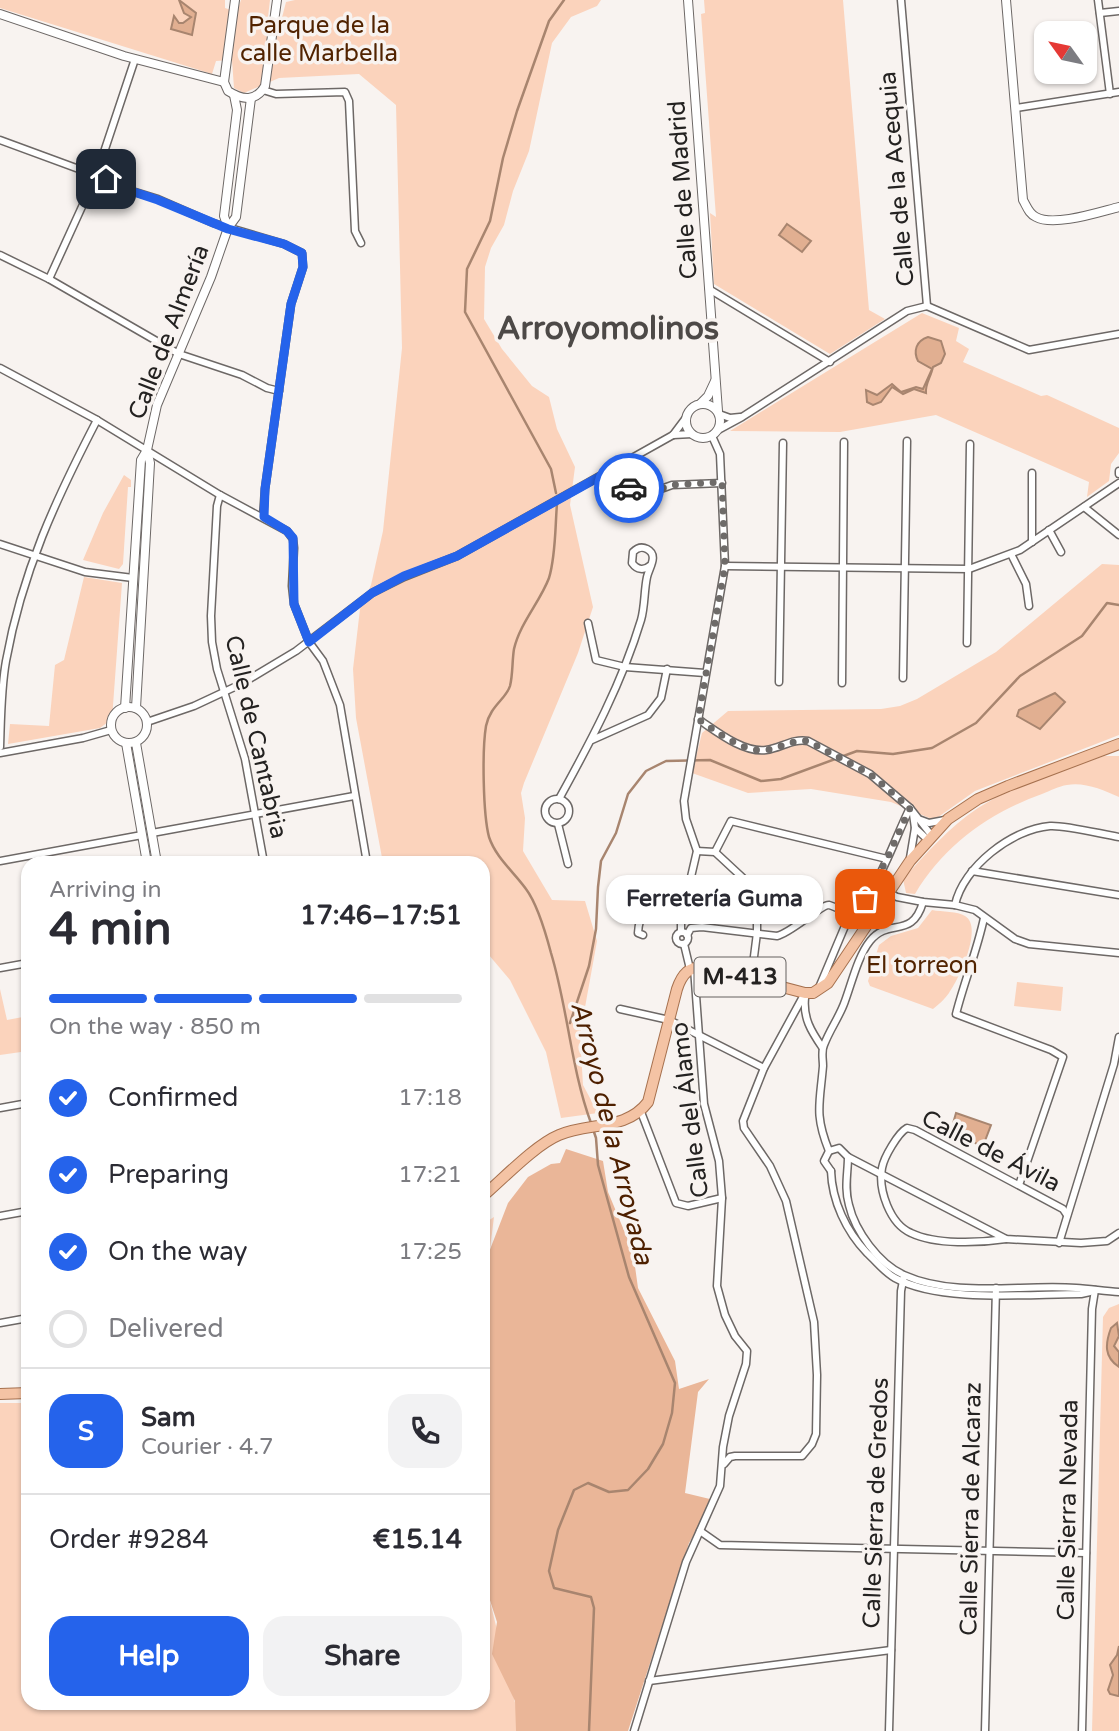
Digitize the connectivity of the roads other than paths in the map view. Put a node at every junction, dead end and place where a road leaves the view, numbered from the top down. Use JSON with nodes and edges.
{"nodes":[{"id":1,"x":277,"y":0,"type":"edge"},
{"id":2,"x":688,"y":0,"type":"edge"},
{"id":3,"x":901,"y":0,"type":"edge"},
{"id":4,"x":1006,"y":0,"type":"edge"},
{"id":5,"x":1098,"y":0,"type":"edge"},
{"id":6,"x":234,"y":5,"type":"edge"},
{"id":7,"x":1119,"y":11,"type":"edge"},
{"id":8,"x":1100,"y":13,"type":"junction"},
{"id":9,"x":0,"y":14,"type":"edge"},
{"id":10,"x":135,"y":59,"type":"junction"},
{"id":11,"x":224,"y":82,"type":"junction"},
{"id":12,"x":263,"y":90,"type":"junction"},
{"id":13,"x":1119,"y":93,"type":"edge"},
{"id":14,"x":1110,"y":94,"type":"junction"},
{"id":15,"x":234,"y":95,"type":"junction"},
{"id":16,"x":251,"y":98,"type":"junction"},
{"id":17,"x":1016,"y":107,"type":"junction"},
{"id":18,"x":0,"y":140,"type":"edge"},
{"id":19,"x":96,"y":176,"type":"junction"},
{"id":20,"x":1119,"y":207,"type":"edge"},
{"id":21,"x":228,"y":229,"type":"junction"},
{"id":22,"x":361,"y":243,"type":"dead end"},
{"id":23,"x":0,"y":255,"type":"edge"},
{"id":24,"x":49,"y":279,"type":"junction"},
{"id":25,"x":709,"y":289,"type":"junction"},
{"id":26,"x":927,"y":306,"type":"junction"},
{"id":27,"x":1119,"y":334,"type":"edge"},
{"id":28,"x":179,"y":354,"type":"junction"},
{"id":29,"x":830,"y":362,"type":"junction"},
{"id":30,"x":1,"y":371,"type":"edge"},
{"id":31,"x":716,"y":378,"type":"junction"},
{"id":32,"x":279,"y":391,"type":"junction"},
{"id":33,"x":701,"y":403,"type":"junction"},
{"id":34,"x":718,"y":413,"type":"junction"},
{"id":35,"x":742,"y":417,"type":"junction"},
{"id":36,"x":685,"y":419,"type":"junction"},
{"id":37,"x":97,"y":420,"type":"junction"},
{"id":38,"x":715,"y":433,"type":"junction"},
{"id":39,"x":692,"y":434,"type":"junction"},
{"id":40,"x":673,"y":435,"type":"junction"},
{"id":41,"x":907,"y":441,"type":"dead end"},
{"id":42,"x":844,"y":442,"type":"dead end"},
{"id":43,"x":783,"y":443,"type":"dead end"},
{"id":44,"x":970,"y":444,"type":"dead end"},
{"id":45,"x":147,"y":450,"type":"junction"},
{"id":46,"x":617,"y":467,"type":"junction"},
{"id":47,"x":1032,"y":473,"type":"dead end"},
{"id":48,"x":722,"y":482,"type":"junction"},
{"id":49,"x":1119,"y":483,"type":"edge"},
{"id":50,"x":220,"y":495,"type":"junction"},
{"id":51,"x":1084,"y":507,"type":"junction"},
{"id":52,"x":264,"y":517,"type":"junction"},
{"id":53,"x":1049,"y":530,"type":"junction"},
{"id":54,"x":1119,"y":535,"type":"edge"},
{"id":55,"x":1032,"y":542,"type":"junction"},
{"id":56,"x":0,"y":544,"type":"edge"},
{"id":57,"x":1061,"y":552,"type":"dead end"},
{"id":58,"x":1011,"y":554,"type":"junction"},
{"id":59,"x":33,"y":555,"type":"junction"},
{"id":60,"x":651,"y":565,"type":"junction"},
{"id":61,"x":634,"y":566,"type":"junction"},
{"id":62,"x":725,"y":566,"type":"junction"},
{"id":63,"x":781,"y":566,"type":"junction"},
{"id":64,"x":843,"y":568,"type":"junction"},
{"id":65,"x":906,"y":569,"type":"junction"},
{"id":66,"x":969,"y":569,"type":"junction"},
{"id":67,"x":133,"y":578,"type":"junction"},
{"id":68,"x":645,"y":588,"type":"junction"},
{"id":69,"x":1029,"y":606,"type":"dead end"},
{"id":70,"x":588,"y":623,"type":"dead end"},
{"id":71,"x":309,"y":642,"type":"junction"},
{"id":72,"x":967,"y":643,"type":"dead end"},
{"id":73,"x":625,"y":667,"type":"junction"},
{"id":74,"x":667,"y":669,"type":"junction"},
{"id":75,"x":705,"y":673,"type":"junction"},
{"id":76,"x":903,"y":678,"type":"dead end"},
{"id":77,"x":779,"y":682,"type":"dead end"},
{"id":78,"x":842,"y":683,"type":"dead end"},
{"id":79,"x":225,"y":693,"type":"junction"},
{"id":80,"x":125,"y":708,"type":"junction"},
{"id":81,"x":136,"y":708,"type":"junction"},
{"id":82,"x":698,"y":719,"type":"junction"},
{"id":83,"x":147,"y":722,"type":"junction"},
{"id":84,"x":111,"y":730,"type":"junction"},
{"id":85,"x":592,"y":740,"type":"junction"},
{"id":86,"x":131,"y":743,"type":"junction"},
{"id":87,"x":1119,"y":744,"type":"edge"},
{"id":88,"x":0,"y":747,"type":"edge"},
{"id":89,"x":0,"y":753,"type":"edge"},
{"id":90,"x":354,"y":796,"type":"junction"},
{"id":91,"x":559,"y":799,"type":"junction"},
{"id":92,"x":911,"y":810,"type":"junction"},
{"id":93,"x":255,"y":814,"type":"junction"},
{"id":94,"x":948,"y":819,"type":"junction"},
{"id":95,"x":558,"y":824,"type":"junction"},
{"id":96,"x":915,"y":828,"type":"junction"},
{"id":97,"x":147,"y":834,"type":"junction"},
{"id":98,"x":1119,"y":837,"type":"edge"},
{"id":99,"x":930,"y":838,"type":"junction"},
{"id":100,"x":697,"y":851,"type":"junction"},
{"id":101,"x":715,"y":852,"type":"junction"},
{"id":102,"x":27,"y":856,"type":"edge"},
{"id":103,"x":147,"y":856,"type":"edge"},
{"id":104,"x":155,"y":856,"type":"edge"},
{"id":105,"x":263,"y":856,"type":"edge"},
{"id":106,"x":366,"y":856,"type":"edge"},
{"id":107,"x":21,"y":857,"type":"edge"},
{"id":108,"x":887,"y":859,"type":"junction"},
{"id":109,"x":0,"y":861,"type":"edge"},
{"id":110,"x":909,"y":861,"type":"junction"},
{"id":111,"x":568,"y":864,"type":"dead end"},
{"id":112,"x":972,"y":871,"type":"junction"},
{"id":113,"x":689,"y":887,"type":"junction"},
{"id":114,"x":888,"y":892,"type":"junction"},
{"id":115,"x":1119,"y":895,"type":"edge"},
{"id":116,"x":923,"y":902,"type":"junction"},
{"id":117,"x":863,"y":903,"type":"junction"},
{"id":118,"x":955,"y":905,"type":"junction"},
{"id":119,"x":877,"y":909,"type":"junction"},
{"id":120,"x":850,"y":914,"type":"junction"},
{"id":121,"x":984,"y":918,"type":"junction"},
{"id":122,"x":757,"y":933,"type":"junction"},
{"id":123,"x":684,"y":934,"type":"junction"},
{"id":124,"x":643,"y":936,"type":"dead end"},
{"id":125,"x":684,"y":944,"type":"junction"},
{"id":126,"x":1119,"y":953,"type":"edge"},
{"id":127,"x":21,"y":964,"type":"edge"},
{"id":128,"x":0,"y":968,"type":"edge"},
{"id":129,"x":692,"y":968,"type":"junction"},
{"id":130,"x":751,"y":980,"type":"junction"},
{"id":131,"x":817,"y":991,"type":"junction"},
{"id":132,"x":805,"y":993,"type":"junction"},
{"id":133,"x":620,"y":1009,"type":"dead end"},
{"id":134,"x":669,"y":1020,"type":"junction"},
{"id":135,"x":699,"y":1034,"type":"junction"},
{"id":136,"x":1119,"y":1037,"type":"edge"},
{"id":137,"x":822,"y":1047,"type":"junction"},
{"id":138,"x":1117,"y":1064,"type":"edge"},
{"id":139,"x":764,"y":1068,"type":"junction"},
{"id":140,"x":21,"y":1104,"type":"edge"},
{"id":141,"x":0,"y":1108,"type":"edge"},
{"id":142,"x":641,"y":1112,"type":"junction"},
{"id":143,"x":829,"y":1151,"type":"junction"},
{"id":144,"x":848,"y":1157,"type":"junction"},
{"id":145,"x":847,"y":1166,"type":"junction"},
{"id":146,"x":831,"y":1171,"type":"junction"},
{"id":147,"x":883,"y":1174,"type":"junction"},
{"id":148,"x":1019,"y":1185,"type":"junction"},
{"id":149,"x":490,"y":1190,"type":"edge"},
{"id":150,"x":722,"y":1198,"type":"junction"},
{"id":151,"x":21,"y":1212,"type":"edge"},
{"id":152,"x":1067,"y":1215,"type":"junction"},
{"id":153,"x":0,"y":1216,"type":"edge"},
{"id":154,"x":1119,"y":1233,"type":"edge"},
{"id":155,"x":1006,"y":1239,"type":"junction"},
{"id":156,"x":1059,"y":1243,"type":"junction"},
{"id":157,"x":904,"y":1279,"type":"junction"},
{"id":158,"x":1095,"y":1290,"type":"junction"},
{"id":159,"x":996,"y":1291,"type":"junction"},
{"id":160,"x":1119,"y":1292,"type":"edge"},
{"id":161,"x":21,"y":1319,"type":"edge"},
{"id":162,"x":0,"y":1323,"type":"edge"},
{"id":163,"x":21,"y":1393,"type":"edge"},
{"id":164,"x":0,"y":1394,"type":"edge"},
{"id":165,"x":723,"y":1447,"type":"junction"},
{"id":166,"x":735,"y":1457,"type":"junction"},
{"id":167,"x":722,"y":1467,"type":"junction"},
{"id":168,"x":699,"y":1531,"type":"junction"},
{"id":169,"x":894,"y":1551,"type":"junction"},
{"id":170,"x":989,"y":1552,"type":"junction"},
{"id":171,"x":1086,"y":1553,"type":"junction"},
{"id":172,"x":891,"y":1650,"type":"junction"},
{"id":173,"x":649,"y":1681,"type":"junction"},
{"id":174,"x":634,"y":1731,"type":"edge"},
{"id":175,"x":889,"y":1731,"type":"edge"},
{"id":176,"x":985,"y":1731,"type":"edge"},
{"id":177,"x":1082,"y":1731,"type":"edge"}],
"edges":[{"from":1,"to":12,"type":"street"},
{"from":2,"to":25,"type":"street","name":"Calle de Madrid"},
{"from":3,"to":26,"type":"street","name":"Calle de la Acequia"},
{"from":4,"to":17,"type":"street"},
{"from":5,"to":8,"type":"street"},
{"from":6,"to":11,"type":"street"},
{"from":7,"to":8,"type":"street"},
{"from":8,"to":14,"type":"street"},
{"from":9,"to":10,"type":"street"},
{"from":10,"to":11,"type":"street"},
{"from":10,"to":19,"type":"street"},
{"from":11,"to":15,"type":"street"},
{"from":12,"to":16,"type":"street"},
{"from":12,"to":22,"type":"street"},
{"from":13,"to":14,"type":"street"},
{"from":14,"to":17,"type":"street"},
{"from":15,"to":16,"type":"street"},
{"from":15,"to":21,"type":"street","name":"Calle de Almería"},
{"from":16,"to":21,"type":"street","name":"Calle de Almería"},
{"from":17,"to":20,"type":"street"},
{"from":18,"to":19,"type":"street"},
{"from":19,"to":21,"type":"street"},
{"from":19,"to":24,"type":"street"},
{"from":21,"to":28,"type":"street","name":"Calle de Almería"},
{"from":21,"to":32,"type":"street"},
{"from":23,"to":24,"type":"street"},
{"from":24,"to":28,"type":"street"},
{"from":25,"to":29,"type":"street"},
{"from":25,"to":31,"type":"street","name":"Calle de Madrid"},
{"from":26,"to":27,"type":"street"},
{"from":26,"to":29,"type":"street","name":"Calle de la Acequia"},
{"from":28,"to":32,"type":"street"},
{"from":28,"to":45,"type":"street","name":"Calle de Almería"},
{"from":29,"to":35,"type":"street","name":"Calle de la Acequia"},
{"from":30,"to":37,"type":"street"},
{"from":31,"to":33,"type":"street"},
{"from":31,"to":34,"type":"street","name":"Calle de Madrid"},
{"from":32,"to":52,"type":"street"},
{"from":33,"to":34,"type":"street"},
{"from":33,"to":36,"type":"street"},
{"from":34,"to":35,"type":"street"},
{"from":34,"to":38,"type":"street","name":"Calle de Madrid"},
{"from":35,"to":38,"type":"street","name":"Calle de la Acequia"},
{"from":36,"to":39,"type":"street"},
{"from":36,"to":40,"type":"street"},
{"from":37,"to":45,"type":"street"},
{"from":37,"to":59,"type":"street"},
{"from":38,"to":39,"type":"street"},
{"from":38,"to":48,"type":"street","name":"Calle de Madrid"},
{"from":39,"to":40,"type":"street"},
{"from":40,"to":46,"type":"street"},
{"from":41,"to":65,"type":"street"},
{"from":42,"to":64,"type":"street"},
{"from":43,"to":63,"type":"street"},
{"from":44,"to":66,"type":"street"},
{"from":45,"to":50,"type":"street"},
{"from":45,"to":67,"type":"street","name":"Calle de Almería"},
{"from":45,"to":81,"type":"street"},
{"from":46,"to":48,"type":"street"},
{"from":46,"to":71,"type":"street"},
{"from":47,"to":55,"type":"street"},
{"from":48,"to":62,"type":"street","name":"Calle de Madrid"},
{"from":49,"to":51,"type":"street"},
{"from":50,"to":52,"type":"street"},
{"from":50,"to":79,"type":"street","name":"Calle de Cantabria"},
{"from":51,"to":53,"type":"street"},
{"from":51,"to":54,"type":"street"},
{"from":52,"to":71,"type":"street"},
{"from":53,"to":55,"type":"street"},
{"from":53,"to":57,"type":"street"},
{"from":55,"to":58,"type":"street"},
{"from":56,"to":59,"type":"street"},
{"from":58,"to":66,"type":"street"},
{"from":58,"to":69,"type":"street"},
{"from":59,"to":67,"type":"street"},
{"from":59,"to":88,"type":"street"},
{"from":60,"to":61,"type":"street"},
{"from":60,"to":61,"type":"street"},
{"from":60,"to":68,"type":"street"},
{"from":61,"to":68,"type":"street"},
{"from":62,"to":63,"type":"street"},
{"from":62,"to":75,"type":"street","name":"Calle de Madrid"},
{"from":63,"to":64,"type":"street"},
{"from":63,"to":77,"type":"street"},
{"from":64,"to":65,"type":"street"},
{"from":64,"to":78,"type":"street"},
{"from":65,"to":66,"type":"street"},
{"from":65,"to":76,"type":"street"},
{"from":66,"to":72,"type":"street"},
{"from":67,"to":80,"type":"street","name":"Calle de Almería"},
{"from":68,"to":73,"type":"street"},
{"from":70,"to":73,"type":"street"},
{"from":71,"to":79,"type":"street"},
{"from":71,"to":90,"type":"street"},
{"from":73,"to":74,"type":"street"},
{"from":73,"to":85,"type":"street"},
{"from":74,"to":75,"type":"street"},
{"from":74,"to":85,"type":"street"},
{"from":75,"to":82,"type":"street","name":"Calle de Madrid"},
{"from":79,"to":83,"type":"street"},
{"from":79,"to":93,"type":"street","name":"Calle de Cantabria"},
{"from":80,"to":81,"type":"street"},
{"from":80,"to":84,"type":"street"},
{"from":81,"to":83,"type":"street"},
{"from":82,"to":92,"type":"street"},
{"from":82,"to":100,"type":"street","name":"Calle de Madrid"},
{"from":83,"to":86,"type":"street"},
{"from":84,"to":86,"type":"street"},
{"from":84,"to":89,"type":"street"},
{"from":85,"to":91,"type":"street"},
{"from":86,"to":97,"type":"street"},
{"from":87,"to":94,"type":"main road","number":"M-413"},
{"from":90,"to":93,"type":"street"},
{"from":90,"to":106,"type":"street"},
{"from":91,"to":95,"type":"street"},
{"from":91,"to":95,"type":"street"},
{"from":92,"to":94,"type":"street"},
{"from":92,"to":96,"type":"street"},
{"from":92,"to":99,"type":"street"},
{"from":92,"to":108,"type":"street"},
{"from":93,"to":97,"type":"street"},
{"from":93,"to":105,"type":"street","name":"Calle de Cantabria"},
{"from":94,"to":99,"type":"main road","number":"M-413"},
{"from":95,"to":111,"type":"street"},
{"from":96,"to":99,"type":"street"},
{"from":96,"to":110,"type":"street"},
{"from":97,"to":102,"type":"street"},
{"from":97,"to":103,"type":"street"},
{"from":97,"to":104,"type":"street"},
{"from":98,"to":112,"type":"street"},
{"from":99,"to":110,"type":"main road","number":"M-413"},
{"from":100,"to":101,"type":"street"},
{"from":100,"to":113,"type":"street"},
{"from":101,"to":108,"type":"street"},
{"from":101,"to":122,"type":"street"},
{"from":107,"to":109,"type":"street"},
{"from":108,"to":117,"type":"street"},
{"from":110,"to":114,"type":"main road","number":"M-413"},
{"from":112,"to":115,"type":"street"},
{"from":112,"to":118,"type":"street"},
{"from":113,"to":123,"type":"street"},
{"from":113,"to":124,"type":"street"},
{"from":114,"to":116,"type":"street"},
{"from":114,"to":119,"type":"main road","number":"M-413"},
{"from":116,"to":118,"type":"street"},
{"from":116,"to":137,"type":"street"},
{"from":117,"to":119,"type":"street"},
{"from":117,"to":120,"type":"street"},
{"from":118,"to":121,"type":"street"},
{"from":119,"to":131,"type":"main road","number":"M-413"},
{"from":120,"to":122,"type":"street"},
{"from":120,"to":131,"type":"street"},
{"from":121,"to":126,"type":"street"},
{"from":121,"to":148,"type":"street"},
{"from":122,"to":123,"type":"street"},
{"from":122,"to":130,"type":"street"},
{"from":123,"to":125,"type":"street"},
{"from":123,"to":125,"type":"street","name":"Calle del Álamo"},
{"from":125,"to":129,"type":"street","name":"Calle del Álamo"},
{"from":127,"to":128,"type":"street"},
{"from":129,"to":130,"type":"main road","number":"M-413"},
{"from":129,"to":134,"type":"main road","number":"M-413"},
{"from":129,"to":135,"type":"street","name":"Calle del Álamo"},
{"from":130,"to":132,"type":"main road","number":"M-413"},
{"from":131,"to":132,"type":"main road","number":"M-413"},
{"from":132,"to":137,"type":"street"},
{"from":132,"to":139,"type":"street"},
{"from":133,"to":134,"type":"street"},
{"from":134,"to":135,"type":"street"},
{"from":134,"to":142,"type":"main road","number":"M-413"},
{"from":135,"to":139,"type":"street"},
{"from":135,"to":150,"type":"street","name":"Calle del Álamo"},
{"from":136,"to":138,"type":"street"},
{"from":137,"to":143,"type":"street"},
{"from":138,"to":152,"type":"street"},
{"from":139,"to":166,"type":"street"},
{"from":140,"to":141,"type":"street"},
{"from":142,"to":149,"type":"main road"},
{"from":142,"to":150,"type":"street"},
{"from":143,"to":144,"type":"street"},
{"from":143,"to":146,"type":"street"},
{"from":144,"to":145,"type":"street"},
{"from":144,"to":147,"type":"street"},
{"from":145,"to":146,"type":"street"},
{"from":145,"to":157,"type":"street"},
{"from":146,"to":157,"type":"street"},
{"from":147,"to":148,"type":"street","name":"Calle de Ávila"},
{"from":147,"to":155,"type":"street"},
{"from":147,"to":155,"type":"street"},
{"from":148,"to":152,"type":"street","name":"Calle de Ávila"},
{"from":150,"to":165,"type":"street","name":"Calle del Álamo"},
{"from":151,"to":153,"type":"street"},
{"from":152,"to":156,"type":"street"},
{"from":154,"to":156,"type":"street"},
{"from":155,"to":156,"type":"street"},
{"from":157,"to":159,"type":"street"},
{"from":157,"to":169,"type":"street","name":"Calle Sierra de Gredos"},
{"from":158,"to":159,"type":"street"},
{"from":158,"to":160,"type":"street"},
{"from":158,"to":171,"type":"street","name":"Calle Sierra Nevada"},
{"from":159,"to":170,"type":"street","name":"Calle Sierra de Alcaraz"},
{"from":161,"to":162,"type":"street"},
{"from":163,"to":164,"type":"main road"},
{"from":165,"to":166,"type":"street"},
{"from":165,"to":167,"type":"street","name":"Calle del Álamo"},
{"from":166,"to":167,"type":"street"},
{"from":167,"to":168,"type":"street","name":"Calle del Álamo"},
{"from":168,"to":169,"type":"street"},
{"from":168,"to":173,"type":"street","name":"Calle del Álamo"},
{"from":169,"to":170,"type":"street"},
{"from":169,"to":172,"type":"street","name":"Calle Sierra de Gredos"},
{"from":170,"to":171,"type":"street"},
{"from":170,"to":176,"type":"street","name":"Calle Sierra de Alcaraz"},
{"from":171,"to":177,"type":"street","name":"Calle Sierra Nevada"},
{"from":172,"to":173,"type":"street"},
{"from":172,"to":175,"type":"street","name":"Calle Sierra de Gredos"},
{"from":173,"to":174,"type":"street","name":"Calle del Álamo"}]}
